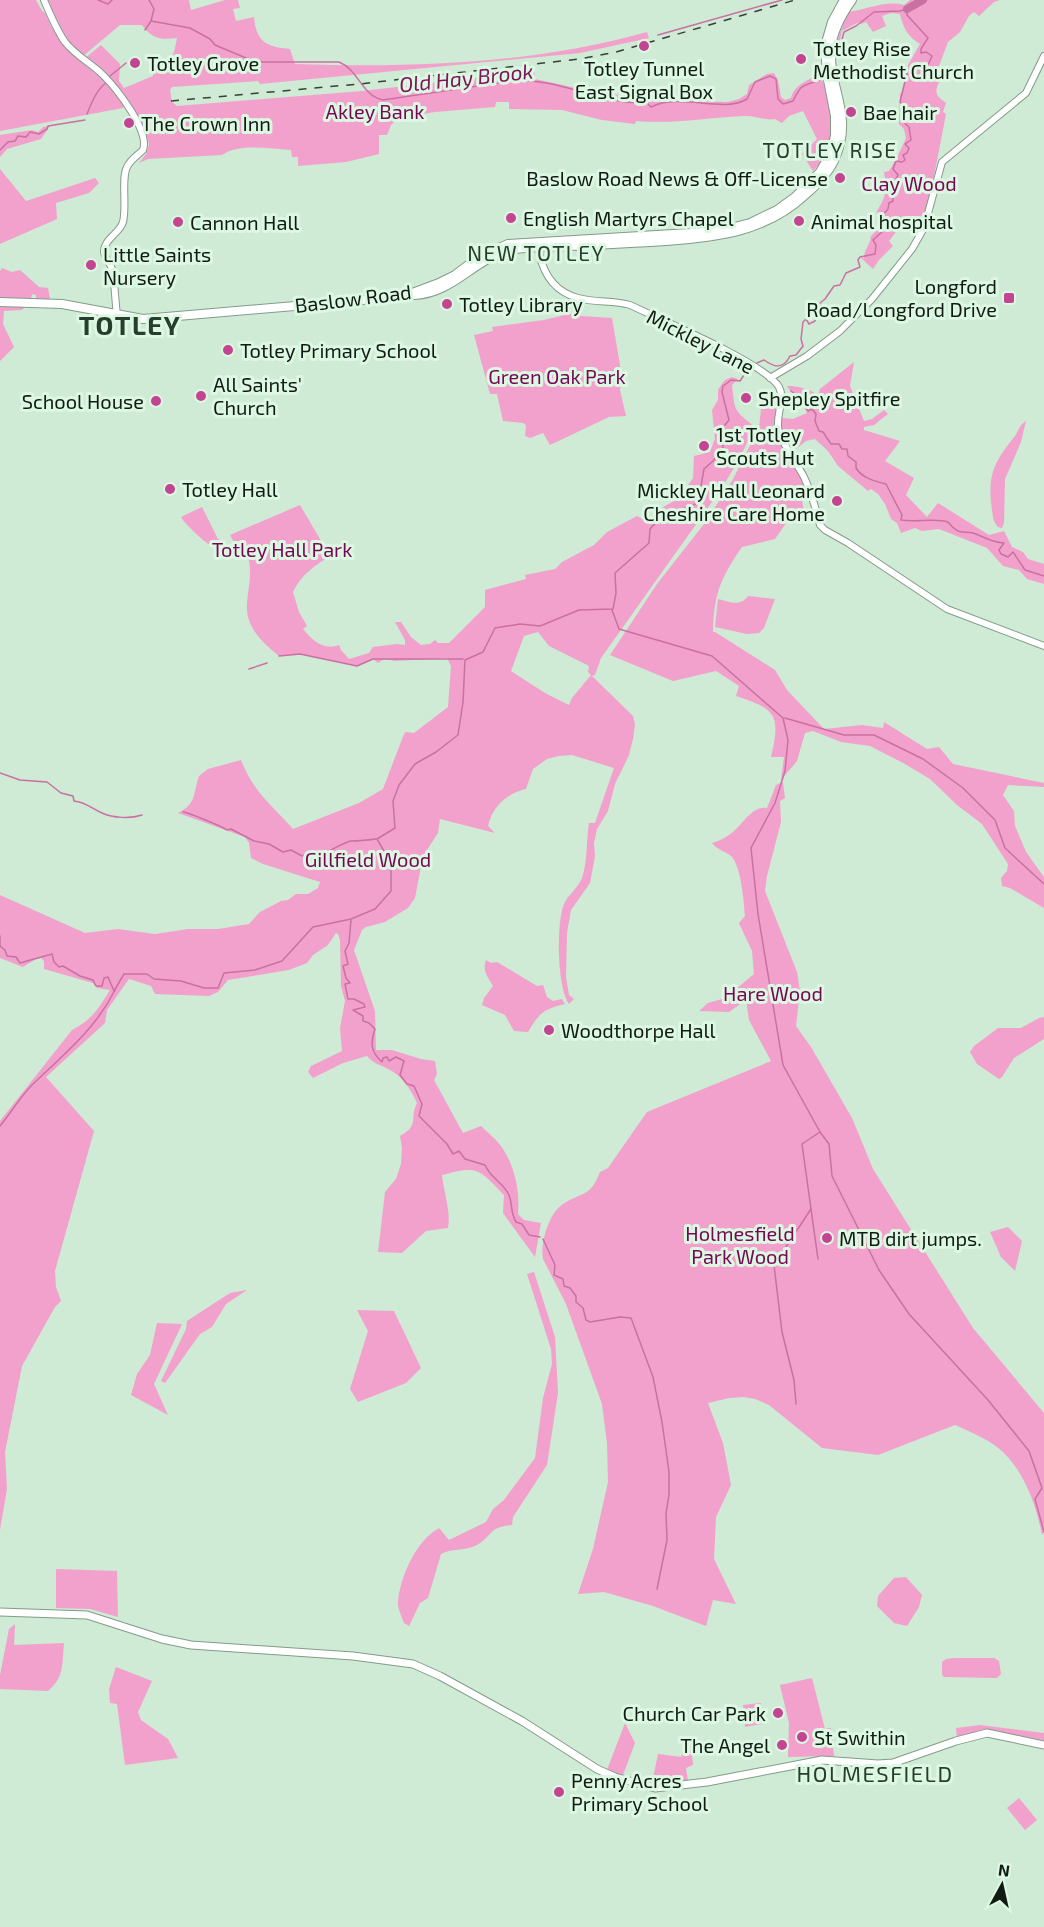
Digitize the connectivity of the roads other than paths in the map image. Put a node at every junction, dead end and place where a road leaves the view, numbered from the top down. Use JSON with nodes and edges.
{"nodes":[{"id":1,"x":844,"y":0,"type":"edge"},
{"id":2,"x":852,"y":0,"type":"edge"},
{"id":3,"x":44,"y":1,"type":"edge"},
{"id":4,"x":1044,"y":56,"type":"edge"},
{"id":5,"x":538,"y":245,"type":"junction"},
{"id":6,"x":0,"y":302,"type":"edge"},
{"id":7,"x":117,"y":315,"type":"junction"},
{"id":8,"x":770,"y":378,"type":"junction"},
{"id":9,"x":1044,"y":646,"type":"edge"},
{"id":10,"x":0,"y":1612,"type":"edge"},
{"id":11,"x":1044,"y":1745,"type":"edge"}],
"edges":[{"from":1,"to":5,"type":"main road","name":"Baslow Road"},
{"from":2,"to":5,"type":"main road"},
{"from":3,"to":7,"type":"street"},
{"from":4,"to":8,"type":"street"},
{"from":5,"to":7,"type":"main road","name":"Baslow Road"},
{"from":5,"to":8,"type":"street","name":"Mickley Lane"},
{"from":6,"to":7,"type":"main road","name":"Baslow Road"},
{"from":8,"to":9,"type":"street","name":"Mickley Lane"},
{"from":10,"to":11,"type":"main road"}]}
